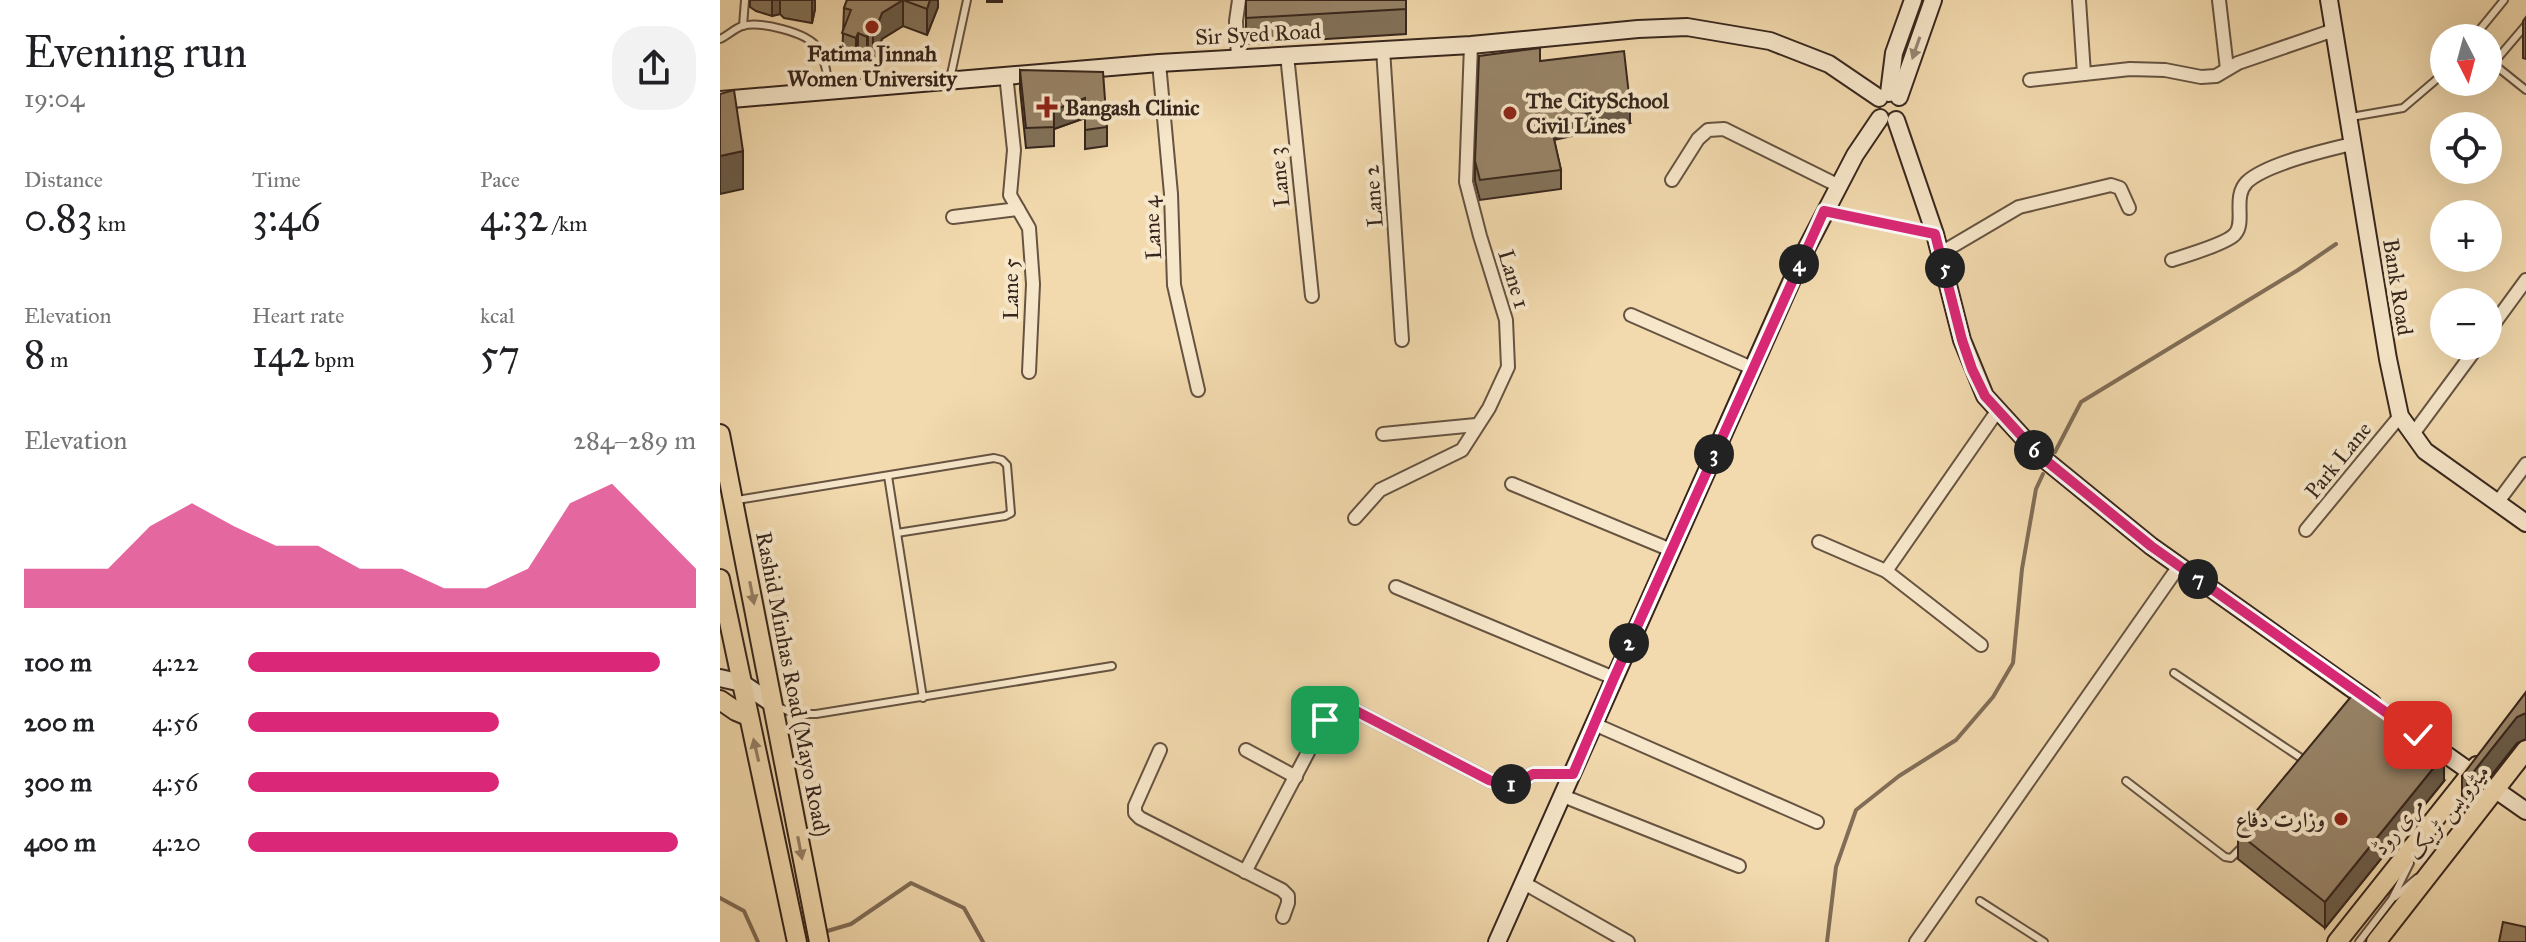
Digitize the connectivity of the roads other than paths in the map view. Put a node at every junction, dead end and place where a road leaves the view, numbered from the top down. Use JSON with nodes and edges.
{"nodes":[{"id":1,"x":745,"y":0,"type":"edge"},
{"id":2,"x":967,"y":0,"type":"edge"},
{"id":3,"x":1239,"y":0,"type":"edge"},
{"id":4,"x":1913,"y":0,"type":"edge"},
{"id":5,"x":1933,"y":0,"type":"edge"},
{"id":6,"x":2079,"y":0,"type":"edge"},
{"id":7,"x":2219,"y":0,"type":"edge"},
{"id":8,"x":2329,"y":0,"type":"edge"},
{"id":9,"x":2504,"y":0,"type":"edge"},
{"id":10,"x":1904,"y":8,"type":"edge"},
{"id":11,"x":2484,"y":24,"type":"edge"},
{"id":12,"x":2526,"y":25,"type":"edge"},
{"id":13,"x":743,"y":26,"type":"junction"},
{"id":14,"x":2334,"y":30,"type":"junction"},
{"id":15,"x":720,"y":39,"type":"edge"},
{"id":16,"x":1471,"y":45,"type":"junction"},
{"id":17,"x":1383,"y":49,"type":"junction"},
{"id":18,"x":1287,"y":55,"type":"junction"},
{"id":19,"x":1238,"y":58,"type":"junction"},
{"id":20,"x":1159,"y":63,"type":"junction"},
{"id":21,"x":2227,"y":69,"type":"junction"},
{"id":22,"x":1006,"y":74,"type":"junction"},
{"id":23,"x":2084,"y":74,"type":"junction"},
{"id":24,"x":950,"y":79,"type":"junction"},
{"id":25,"x":2030,"y":80,"type":"dead end"},
{"id":26,"x":2430,"y":85,"type":"edge"},
{"id":27,"x":830,"y":90,"type":"junction"},
{"id":28,"x":2526,"y":90,"type":"edge"},
{"id":29,"x":1889,"y":96,"type":"junction"},
{"id":30,"x":720,"y":100,"type":"edge"},
{"id":31,"x":2347,"y":117,"type":"junction"},
{"id":32,"x":1888,"y":119,"type":"junction"},
{"id":33,"x":2352,"y":144,"type":"junction"},
{"id":34,"x":1672,"y":180,"type":"dead end"},
{"id":35,"x":1839,"y":186,"type":"junction"},
{"id":36,"x":2129,"y":208,"type":"dead end"},
{"id":37,"x":1018,"y":209,"type":"junction"},
{"id":38,"x":1824,"y":211,"type":"junction"},
{"id":39,"x":953,"y":217,"type":"dead end"},
{"id":40,"x":1935,"y":234,"type":"junction"},
{"id":41,"x":1941,"y":253,"type":"junction"},
{"id":42,"x":2172,"y":260,"type":"dead end"},
{"id":43,"x":2526,"y":280,"type":"edge"},
{"id":44,"x":1312,"y":296,"type":"dead end"},
{"id":45,"x":2502,"y":313,"type":"edge"},
{"id":46,"x":1631,"y":315,"type":"dead end"},
{"id":47,"x":1402,"y":340,"type":"dead end"},
{"id":48,"x":2468,"y":360,"type":"edge"},
{"id":49,"x":1752,"y":368,"type":"junction"},
{"id":50,"x":1029,"y":372,"type":"dead end"},
{"id":51,"x":1198,"y":390,"type":"dead end"},
{"id":52,"x":1998,"y":410,"type":"junction"},
{"id":53,"x":2400,"y":416,"type":"junction"},
{"id":54,"x":1476,"y":425,"type":"junction"},
{"id":55,"x":720,"y":434,"type":"edge"},
{"id":56,"x":1383,"y":434,"type":"dead end"},
{"id":57,"x":2413,"y":434,"type":"junction"},
{"id":58,"x":2526,"y":464,"type":"edge"},
{"id":59,"x":888,"y":476,"type":"junction"},
{"id":60,"x":1512,"y":484,"type":"dead end"},
{"id":61,"x":733,"y":500,"type":"junction"},
{"id":62,"x":2497,"y":503,"type":"junction"},
{"id":63,"x":1355,"y":518,"type":"dead end"},
{"id":64,"x":2526,"y":523,"type":"edge"},
{"id":65,"x":2306,"y":530,"type":"dead end"},
{"id":66,"x":897,"y":533,"type":"junction"},
{"id":67,"x":1819,"y":542,"type":"dead end"},
{"id":68,"x":1671,"y":550,"type":"junction"},
{"id":69,"x":2179,"y":566,"type":"junction"},
{"id":70,"x":1886,"y":571,"type":"junction"},
{"id":71,"x":720,"y":579,"type":"edge"},
{"id":72,"x":1396,"y":587,"type":"dead end"},
{"id":73,"x":725,"y":633,"type":"edge"},
{"id":74,"x":1981,"y":645,"type":"dead end"},
{"id":75,"x":1112,"y":666,"type":"dead end"},
{"id":76,"x":2174,"y":673,"type":"dead end"},
{"id":77,"x":720,"y":678,"type":"edge"},
{"id":78,"x":1614,"y":678,"type":"junction"},
{"id":79,"x":742,"y":683,"type":"junction"},
{"id":80,"x":923,"y":698,"type":"junction"},
{"id":81,"x":720,"y":700,"type":"edge"},
{"id":82,"x":773,"y":704,"type":"junction"},
{"id":83,"x":748,"y":716,"type":"junction"},
{"id":84,"x":1594,"y":724,"type":"junction"},
{"id":85,"x":2526,"y":741,"type":"edge"},
{"id":86,"x":1160,"y":750,"type":"dead end"},
{"id":87,"x":1246,"y":750,"type":"dead end"},
{"id":88,"x":2526,"y":750,"type":"edge"},
{"id":89,"x":2319,"y":753,"type":"edge"},
{"id":90,"x":2482,"y":761,"type":"junction"},
{"id":91,"x":2310,"y":764,"type":"junction"},
{"id":92,"x":1573,"y":774,"type":"junction"},
{"id":93,"x":2301,"y":775,"type":"edge"},
{"id":94,"x":1296,"y":777,"type":"junction"},
{"id":95,"x":2126,"y":781,"type":"dead end"},
{"id":96,"x":2496,"y":790,"type":"junction"},
{"id":97,"x":1563,"y":796,"type":"junction"},
{"id":98,"x":2526,"y":811,"type":"edge"},
{"id":99,"x":1817,"y":822,"type":"dead end"},
{"id":100,"x":2246,"y":842,"type":"edge"},
{"id":101,"x":1739,"y":866,"type":"dead end"},
{"id":102,"x":1245,"y":872,"type":"junction"},
{"id":103,"x":1524,"y":883,"type":"junction"},
{"id":104,"x":2392,"y":899,"type":"junction"},
{"id":105,"x":1980,"y":901,"type":"dead end"},
{"id":106,"x":1283,"y":917,"type":"dead end"},
{"id":107,"x":797,"y":942,"type":"edge"},
{"id":108,"x":819,"y":942,"type":"edge"},
{"id":109,"x":1497,"y":942,"type":"edge"},
{"id":110,"x":1628,"y":942,"type":"edge"},
{"id":111,"x":1916,"y":942,"type":"edge"},
{"id":112,"x":2044,"y":942,"type":"edge"},
{"id":113,"x":2337,"y":942,"type":"edge"},
{"id":114,"x":2359,"y":942,"type":"edge"},
{"id":115,"x":2376,"y":942,"type":"edge"}],
"edges":[{"from":1,"to":13,"type":"lane"},
{"from":2,"to":24,"type":"lane"},
{"from":3,"to":19,"type":"street"},
{"from":4,"to":10,"type":"street"},
{"from":5,"to":29,"type":"street","one_way":true},
{"from":6,"to":23,"type":"street"},
{"from":7,"to":21,"type":"street"},
{"from":8,"to":14,"type":"street","name":"Bank Road"},
{"from":9,"to":11,"type":"lane"},
{"from":10,"to":29,"type":"street"},
{"from":12,"to":28,"type":"lane"},
{"from":13,"to":15,"type":"lane"},
{"from":13,"to":27,"type":"lane"},
{"from":14,"to":21,"type":"street"},
{"from":14,"to":31,"type":"street","name":"Bank Road"},
{"from":16,"to":17,"type":"street","name":"Sir Syed Road"},
{"from":16,"to":29,"type":"street","name":"Sir Syed Road"},
{"from":16,"to":54,"type":"street","name":"Lane 1"},
{"from":17,"to":18,"type":"street","name":"Sir Syed Road"},
{"from":17,"to":47,"type":"street","name":"Lane 2"},
{"from":18,"to":19,"type":"street","name":"Sir Syed Road"},
{"from":18,"to":44,"type":"street","name":"Lane 3"},
{"from":19,"to":20,"type":"street","name":"Sir Syed Road"},
{"from":20,"to":22,"type":"street","name":"Sir Syed Road"},
{"from":20,"to":51,"type":"street","name":"Lane 4"},
{"from":21,"to":23,"type":"street"},
{"from":22,"to":24,"type":"street","name":"Sir Syed Road"},
{"from":22,"to":37,"type":"street","name":"Lane 5"},
{"from":23,"to":25,"type":"street"},
{"from":24,"to":27,"type":"street","name":"Sir Syed Road"},
{"from":26,"to":31,"type":"lane"},
{"from":27,"to":30,"type":"street","name":"Sir Syed Road"},
{"from":29,"to":32,"type":"street"},
{"from":29,"to":32,"type":"street"},
{"from":31,"to":33,"type":"street","name":"Bank Road"},
{"from":32,"to":35,"type":"street"},
{"from":32,"to":40,"type":"street"},
{"from":33,"to":42,"type":"street"},
{"from":33,"to":53,"type":"street","name":"Bank Road"},
{"from":34,"to":35,"type":"street"},
{"from":35,"to":38,"type":"street"},
{"from":36,"to":41,"type":"street"},
{"from":37,"to":39,"type":"street"},
{"from":37,"to":50,"type":"street","name":"Lane 5"},
{"from":38,"to":40,"type":"lane"},
{"from":38,"to":49,"type":"street"},
{"from":40,"to":41,"type":"street"},
{"from":41,"to":52,"type":"street"},
{"from":43,"to":45,"type":"street"},
{"from":46,"to":49,"type":"street"},
{"from":48,"to":57,"type":"street"},
{"from":49,"to":68,"type":"street"},
{"from":52,"to":69,"type":"street"},
{"from":52,"to":70,"type":"street"},
{"from":53,"to":57,"type":"street","name":"Bank Road"},
{"from":53,"to":65,"type":"street","name":"Park Lane"},
{"from":54,"to":56,"type":"street"},
{"from":54,"to":63,"type":"street","name":"Lane 1"},
{"from":55,"to":61,"type":"main road","name":"Rashid Minhas Road (Mayo Road)"},
{"from":57,"to":62,"type":"street","name":"Bank Road"},
{"from":58,"to":62,"type":"street"},
{"from":59,"to":61,"type":"lane"},
{"from":59,"to":66,"type":"lane"},
{"from":59,"to":66,"type":"lane"},
{"from":60,"to":68,"type":"street"},
{"from":61,"to":82,"type":"main road","name":"Rashid Minhas Road (Mayo Road)","one_way":true},
{"from":62,"to":64,"type":"street","name":"Bank Road"},
{"from":66,"to":80,"type":"lane"},
{"from":67,"to":70,"type":"street"},
{"from":68,"to":78,"type":"street"},
{"from":69,"to":90,"type":"street"},
{"from":69,"to":111,"type":"street"},
{"from":70,"to":74,"type":"street"},
{"from":71,"to":73,"type":"main road"},
{"from":72,"to":78,"type":"street"},
{"from":73,"to":79,"type":"main road"},
{"from":75,"to":80,"type":"lane"},
{"from":76,"to":91,"type":"lane"},
{"from":77,"to":79,"type":"street"},
{"from":78,"to":84,"type":"street"},
{"from":79,"to":82,"type":"street"},
{"from":79,"to":83,"type":"main road"},
{"from":80,"to":82,"type":"lane"},
{"from":81,"to":83,"type":"main road"},
{"from":82,"to":108,"type":"main road","name":"Rashid Minhas Road (Mayo Road)","one_way":true},
{"from":107,"to":83,"type":"main road","one_way":true},
{"from":84,"to":92,"type":"street"},
{"from":84,"to":99,"type":"street"},
{"from":85,"to":104,"type":"lane","name":"میٹرو بس ٹریک"},
{"from":86,"to":102,"type":"street"},
{"from":87,"to":94,"type":"street"},
{"from":88,"to":96,"type":"main road"},
{"from":89,"to":91,"type":"lane"},
{"from":90,"to":104,"type":"lane","name":"میٹرو بس ٹریک"},
{"from":90,"to":113,"type":"main road","name":"مری روڈ"},
{"from":91,"to":93,"type":"lane"},
{"from":92,"to":94,"type":"street"},
{"from":92,"to":97,"type":"street"},
{"from":94,"to":102,"type":"street"},
{"from":95,"to":100,"type":"lane"},
{"from":96,"to":98,"type":"street"},
{"from":96,"to":115,"type":"main road"},
{"from":97,"to":101,"type":"street"},
{"from":97,"to":103,"type":"street"},
{"from":102,"to":106,"type":"street"},
{"from":103,"to":109,"type":"street"},
{"from":103,"to":110,"type":"street"},
{"from":104,"to":114,"type":"lane","name":"میٹرو بس ٹریک"},
{"from":105,"to":112,"type":"lane"}]}
